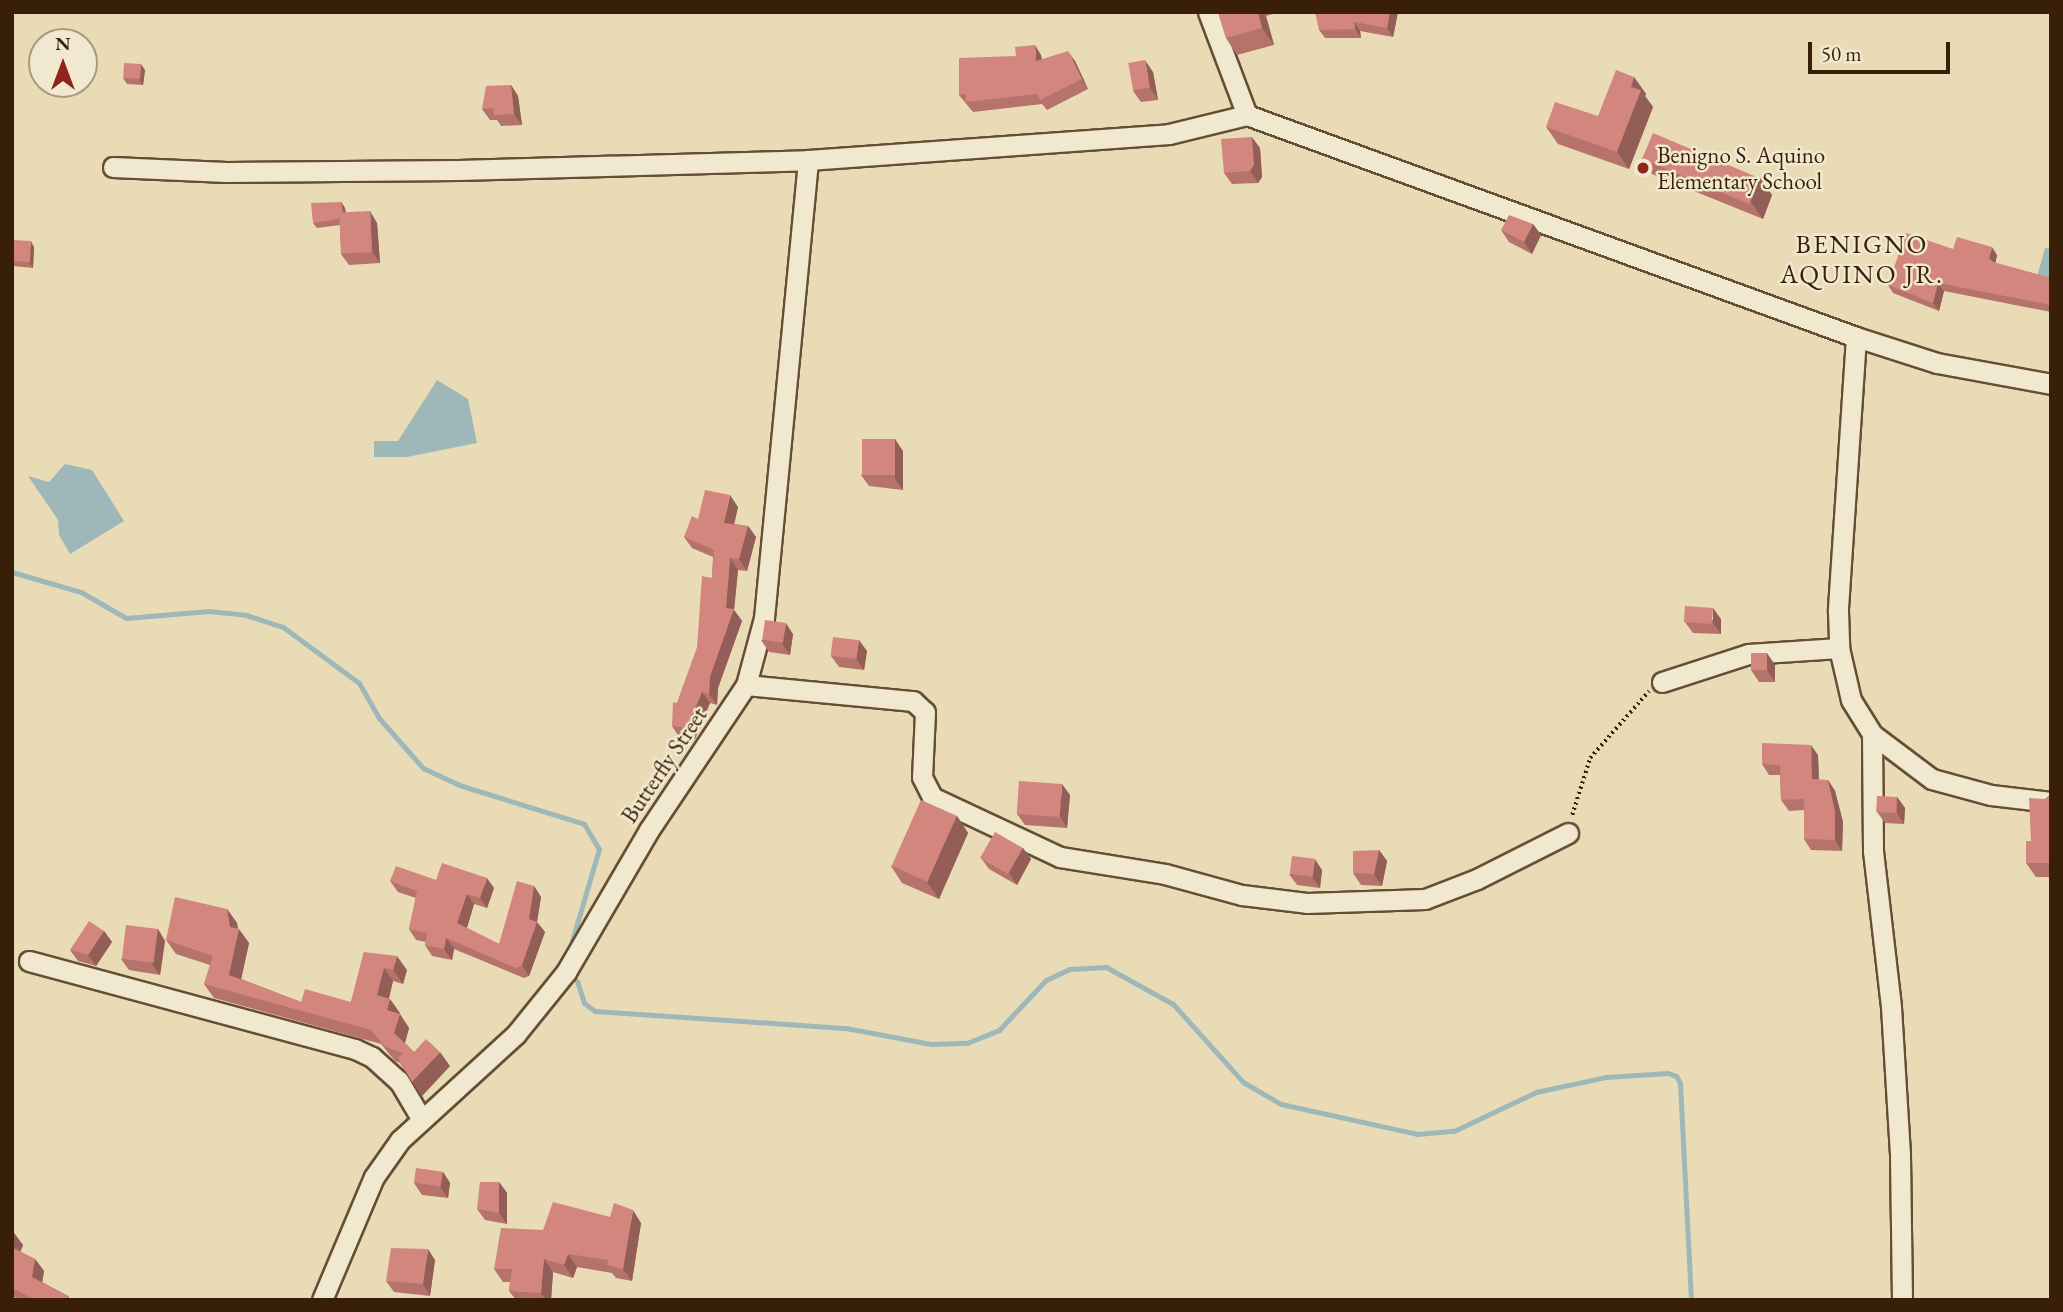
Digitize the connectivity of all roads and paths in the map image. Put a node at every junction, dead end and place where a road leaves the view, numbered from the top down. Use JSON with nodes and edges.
{"nodes":[{"id":1,"x":1208,"y":12,"type":"edge"},
{"id":2,"x":1247,"y":115,"type":"junction"},
{"id":3,"x":808,"y":160,"type":"junction"},
{"id":4,"x":113,"y":167,"type":"dead end"},
{"id":5,"x":1856,"y":337,"type":"junction"},
{"id":6,"x":2051,"y":384,"type":"edge"},
{"id":7,"x":1839,"y":648,"type":"junction"},
{"id":8,"x":1662,"y":682,"type":"joint"},
{"id":9,"x":746,"y":685,"type":"junction"},
{"id":10,"x":1872,"y":734,"type":"junction"},
{"id":11,"x":2051,"y":802,"type":"edge"},
{"id":12,"x":1568,"y":833,"type":"joint"},
{"id":13,"x":29,"y":961,"type":"dead end"},
{"id":14,"x":422,"y":1120,"type":"junction"},
{"id":15,"x":322,"y":1300,"type":"edge"},
{"id":16,"x":1902,"y":1300,"type":"edge"}],
"edges":[{"from":1,"to":2,"type":"street"},
{"from":2,"to":3,"type":"street"},
{"from":2,"to":5,"type":"street"},
{"from":3,"to":4,"type":"street"},
{"from":3,"to":9,"type":"street","name":"Butterfly Street"},
{"from":5,"to":6,"type":"street"},
{"from":5,"to":7,"type":"street"},
{"from":7,"to":8,"type":"street"},
{"from":7,"to":10,"type":"street"},
{"from":8,"to":12,"type":"path"},
{"from":9,"to":12,"type":"street"},
{"from":9,"to":14,"type":"street","name":"Butterfly Street"},
{"from":10,"to":11,"type":"street"},
{"from":10,"to":16,"type":"street"},
{"from":13,"to":14,"type":"street"},
{"from":14,"to":15,"type":"street","name":"Butterfly Street"}]}
